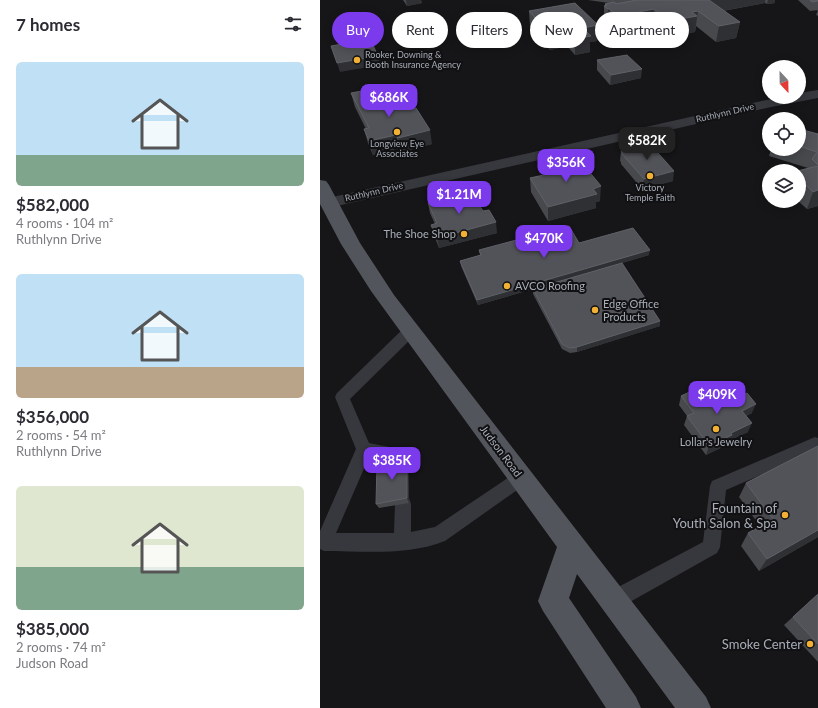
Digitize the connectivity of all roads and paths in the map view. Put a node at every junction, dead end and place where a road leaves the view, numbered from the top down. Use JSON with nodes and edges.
{"nodes":[{"id":1,"x":818,"y":94,"type":"edge"},
{"id":2,"x":324,"y":194,"type":"edge"},
{"id":3,"x":410,"y":332,"type":"junction"},
{"id":4,"x":818,"y":446,"type":"edge"},
{"id":5,"x":364,"y":449,"type":"junction"},
{"id":6,"x":403,"y":464,"type":"edge"},
{"id":7,"x":521,"y":478,"type":"junction"},
{"id":8,"x":403,"y":504,"type":"edge"},
{"id":9,"x":322,"y":542,"type":"edge"},
{"id":10,"x":402,"y":542,"type":"junction"},
{"id":11,"x":572,"y":545,"type":"junction"},
{"id":12,"x":614,"y":600,"type":"junction"},
{"id":13,"x":625,"y":708,"type":"edge"},
{"id":14,"x":695,"y":708,"type":"edge"}],
"edges":[{"from":1,"to":2,"type":"street","name":"Ruthlynn Drive"},
{"from":2,"to":3,"type":"main road","name":"Judson Road"},
{"from":3,"to":5,"type":"lane"},
{"from":3,"to":7,"type":"main road","name":"Judson Road"},
{"from":4,"to":12,"type":"lane"},
{"from":5,"to":6,"type":"lane"},
{"from":5,"to":9,"type":"lane"},
{"from":7,"to":10,"type":"lane"},
{"from":7,"to":11,"type":"main road","name":"Judson Road"},
{"from":8,"to":10,"type":"lane"},
{"from":9,"to":10,"type":"lane"},
{"from":11,"to":12,"type":"main road","name":"Judson Road"},
{"from":11,"to":13,"type":"main road"},
{"from":12,"to":14,"type":"main road","name":"Judson Road"}]}
